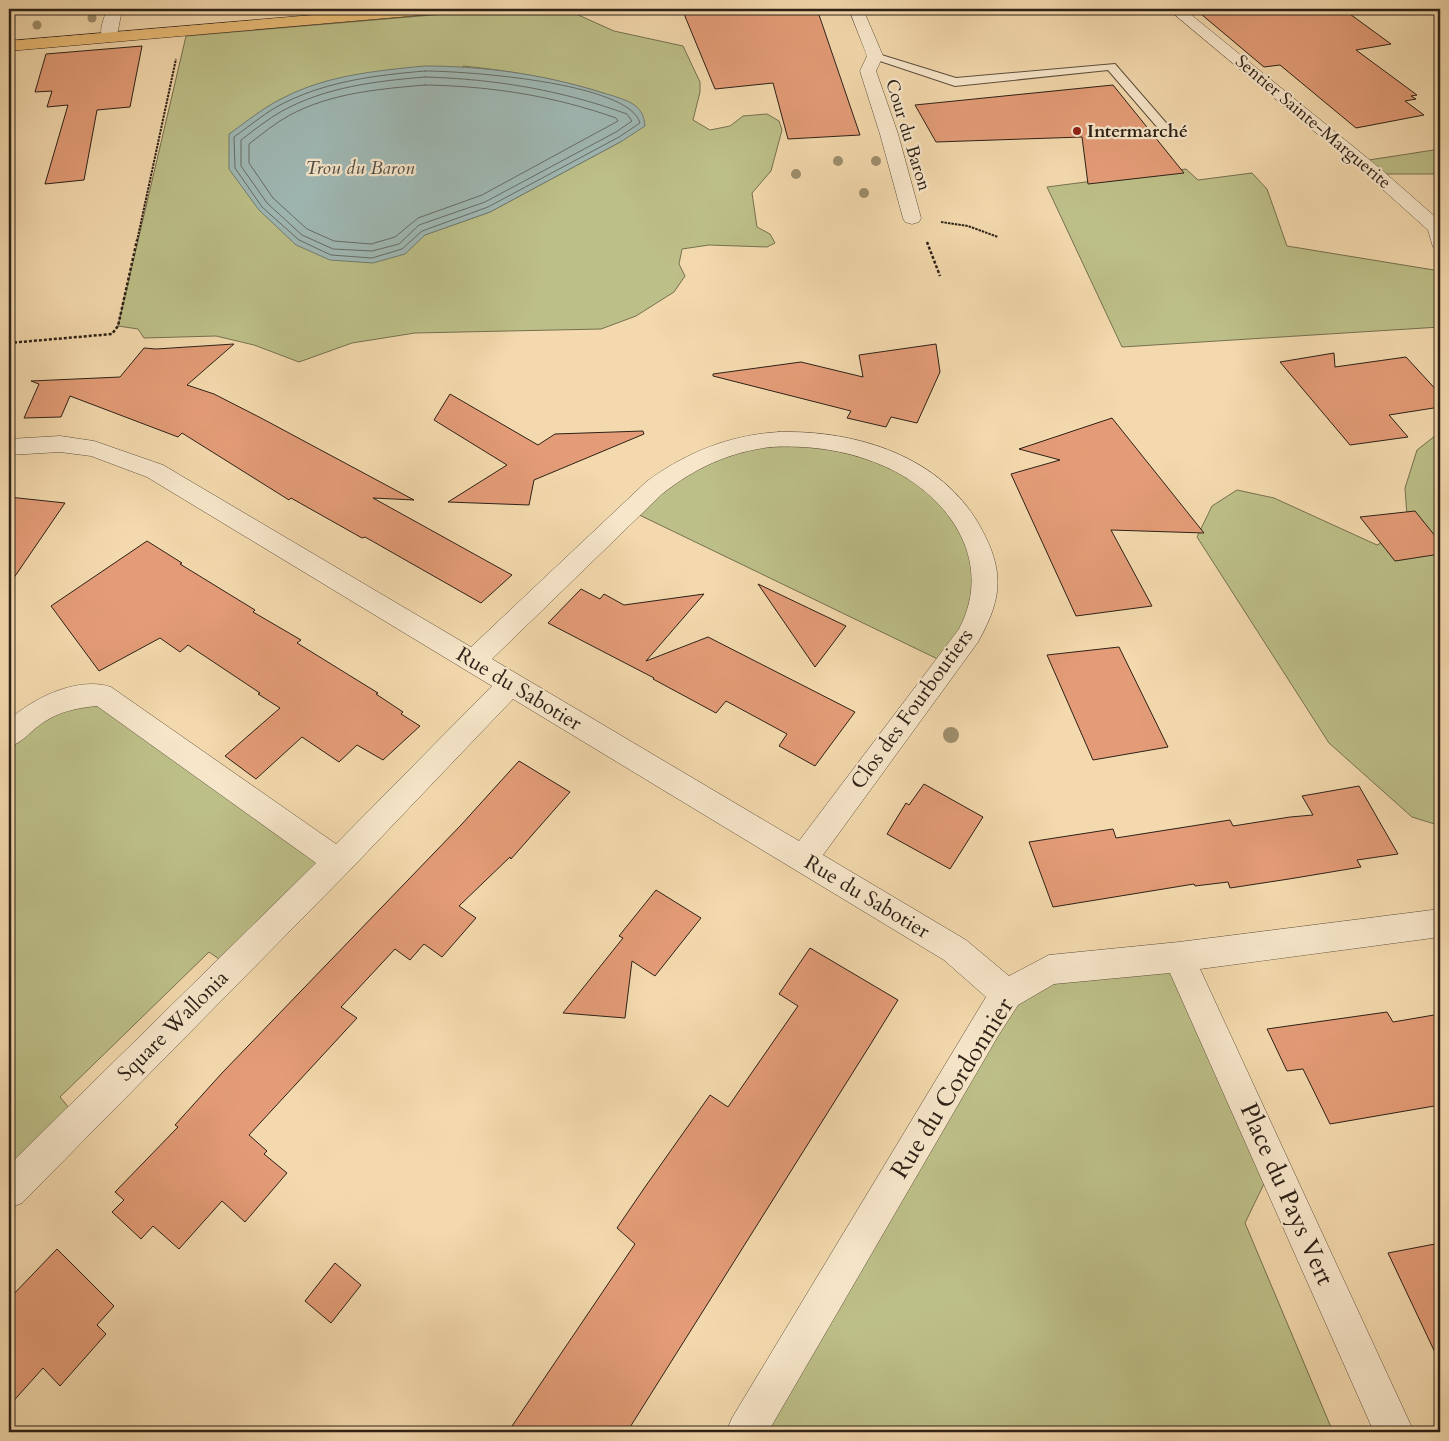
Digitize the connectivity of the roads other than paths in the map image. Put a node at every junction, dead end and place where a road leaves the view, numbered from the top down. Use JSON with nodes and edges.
{"nodes":[{"id":1,"x":290,"y":9,"type":"edge"},
{"id":2,"x":433,"y":9,"type":"edge"},
{"id":3,"x":856,"y":9,"type":"edge"},
{"id":4,"x":1176,"y":9,"type":"edge"},
{"id":5,"x":112,"y":23,"type":"edge"},
{"id":6,"x":9,"y":32,"type":"edge"},
{"id":7,"x":9,"y":46,"type":"edge"},
{"id":8,"x":875,"y":56,"type":"junction"},
{"id":9,"x":1168,"y":132,"type":"dead end"},
{"id":10,"x":912,"y":218,"type":"road end"},
{"id":11,"x":1440,"y":243,"type":"edge"},
{"id":12,"x":9,"y":447,"type":"edge"},
{"id":13,"x":473,"y":662,"type":"junction"},
{"id":14,"x":511,"y":684,"type":"junction"},
{"id":15,"x":9,"y":736,"type":"edge"},
{"id":16,"x":803,"y":859,"type":"junction"},
{"id":17,"x":338,"y":862,"type":"junction"},
{"id":18,"x":1440,"y":923,"type":"edge"},
{"id":19,"x":1179,"y":957,"type":"junction"},
{"id":20,"x":1007,"y":994,"type":"junction"},
{"id":21,"x":9,"y":1190,"type":"edge"},
{"id":22,"x":746,"y":1432,"type":"edge"},
{"id":23,"x":1394,"y":1432,"type":"edge"}],
"edges":[{"from":1,"to":5,"type":"main road"},
{"from":2,"to":5,"type":"main road"},
{"from":3,"to":8,"type":"street","name":"Cour du Baron"},
{"from":4,"to":11,"type":"street","name":"Sentier Sainte-Marguerite"},
{"from":5,"to":6,"type":"main road"},
{"from":5,"to":7,"type":"main road"},
{"from":8,"to":9,"type":"lane"},
{"from":8,"to":10,"type":"street","name":"Cour du Baron"},
{"from":12,"to":13,"type":"street","name":"Rue du Sabotier"},
{"from":13,"to":14,"type":"street","name":"Rue du Sabotier"},
{"from":13,"to":16,"type":"street","name":"Clos des Fourboutiers"},
{"from":14,"to":16,"type":"street","name":"Rue du Sabotier"},
{"from":14,"to":17,"type":"street","name":"Square Wallonia"},
{"from":15,"to":17,"type":"street"},
{"from":16,"to":20,"type":"street","name":"Rue du Sabotier"},
{"from":17,"to":21,"type":"street","name":"Square Wallonia"},
{"from":18,"to":19,"type":"street","name":"Rue du Cordonnier"},
{"from":19,"to":20,"type":"street","name":"Rue du Cordonnier"},
{"from":19,"to":23,"type":"street","name":"Place du Pays Vert"},
{"from":20,"to":22,"type":"street","name":"Rue du Cordonnier"}]}
